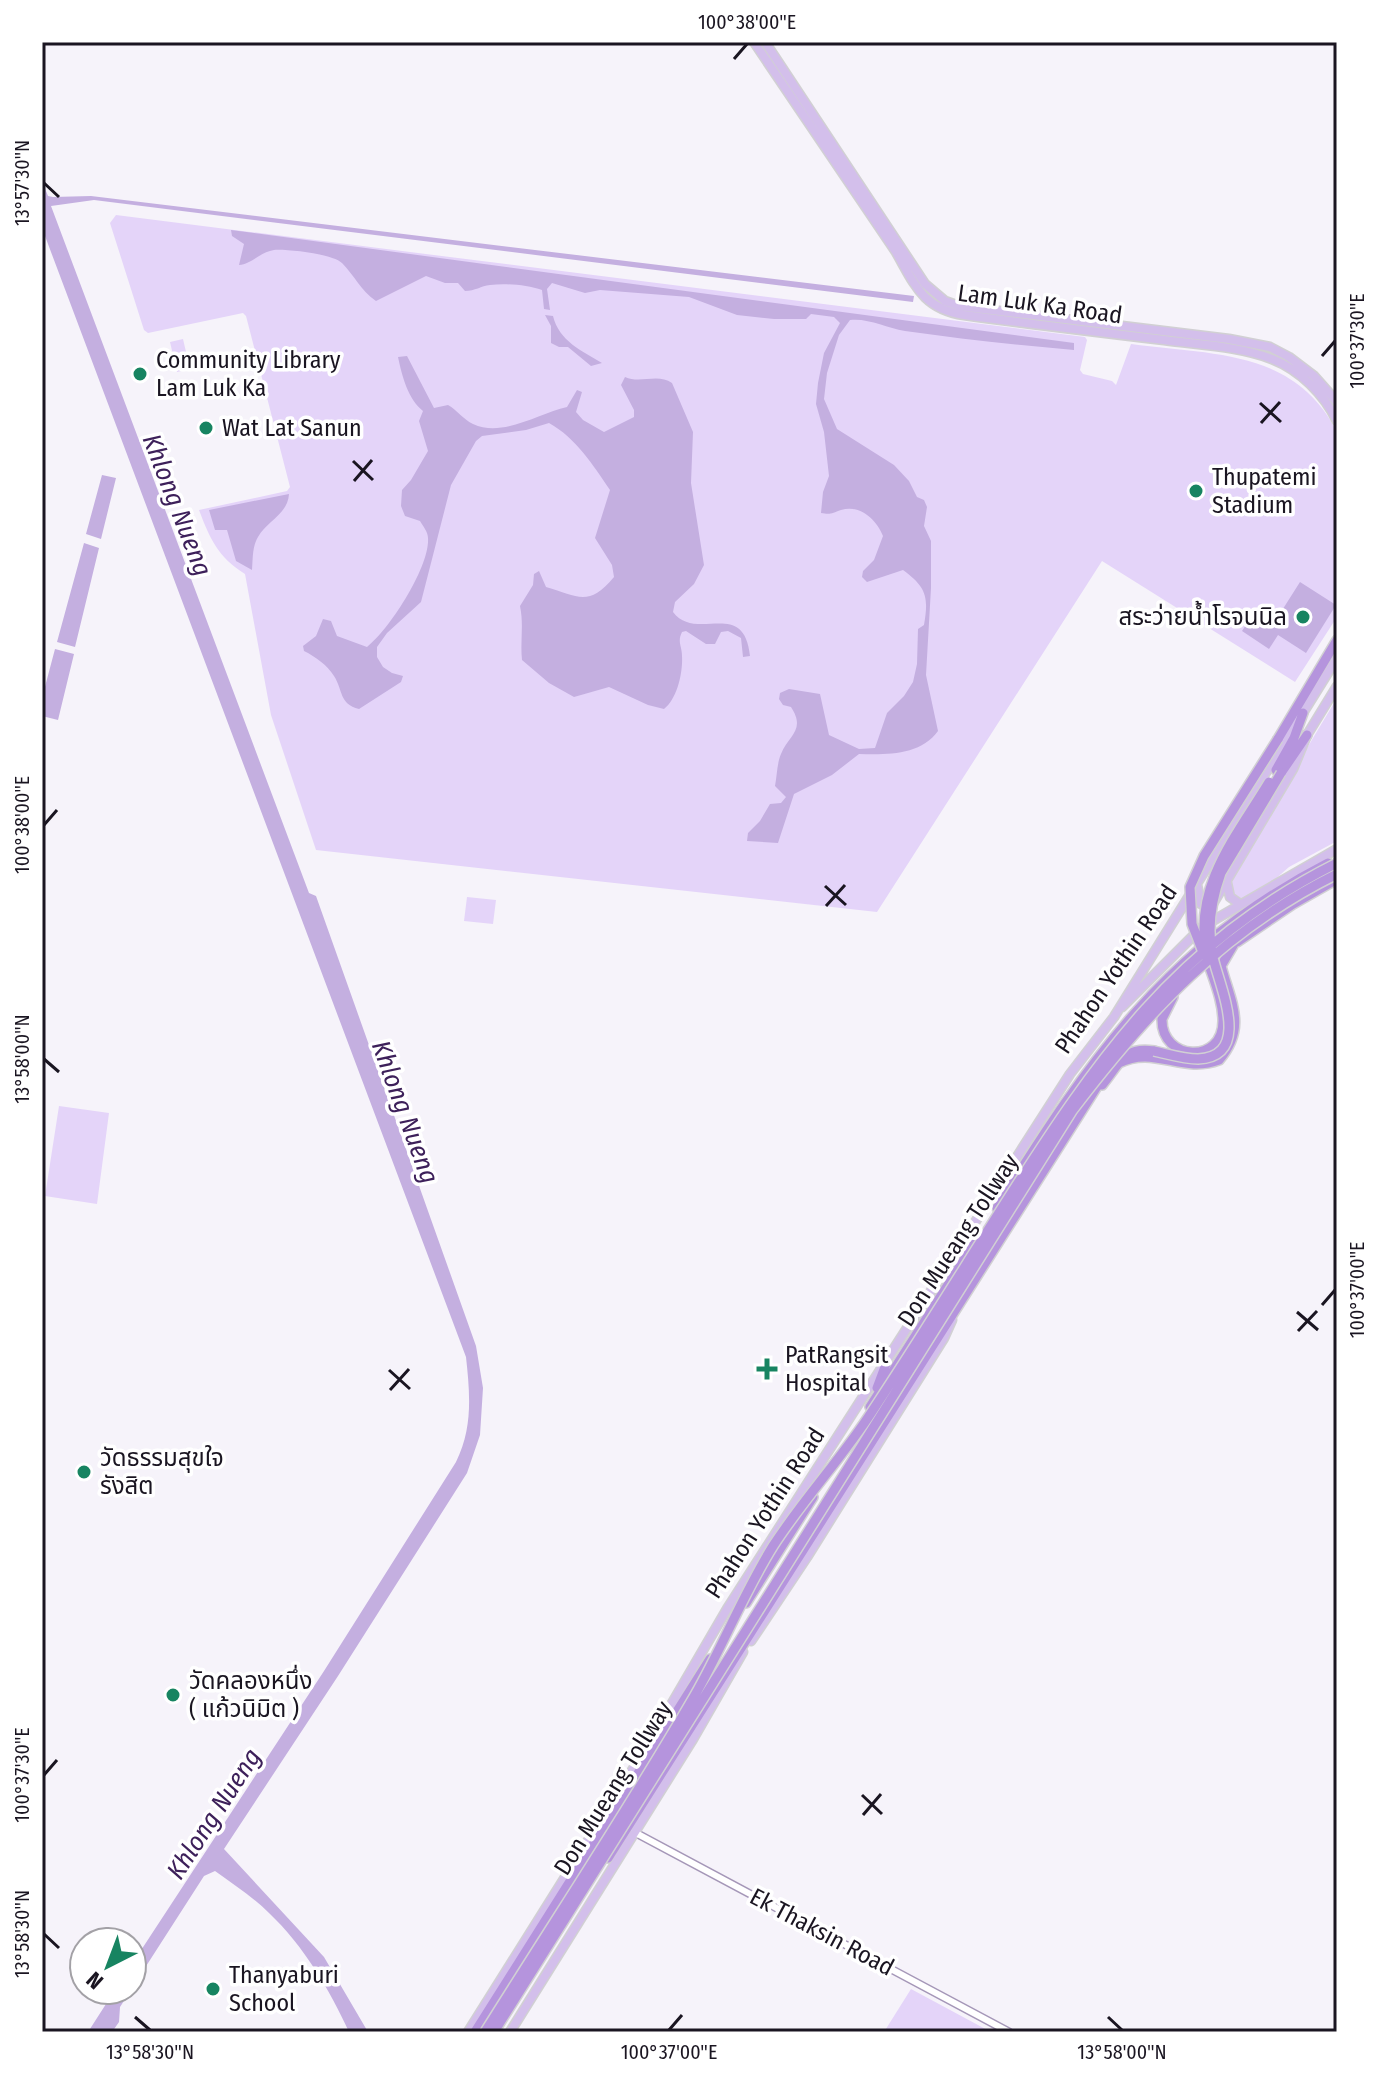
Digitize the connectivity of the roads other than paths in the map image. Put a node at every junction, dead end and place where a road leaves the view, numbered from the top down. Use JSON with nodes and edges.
{"nodes":[{"id":1,"x":754,"y":42,"type":"edge"},
{"id":2,"x":765,"y":42,"type":"edge"},
{"id":3,"x":1079,"y":319,"type":"junction"},
{"id":4,"x":1078,"y":330,"type":"junction"},
{"id":5,"x":1337,"y":402,"type":"edge"},
{"id":6,"x":1337,"y":421,"type":"edge"},
{"id":7,"x":1337,"y":640,"type":"edge"},
{"id":8,"x":1337,"y":658,"type":"edge"},
{"id":9,"x":1337,"y":686,"type":"edge"},
{"id":10,"x":1303,"y":713,"type":"junction"},
{"id":11,"x":1307,"y":735,"type":"junction"},
{"id":12,"x":1279,"y":772,"type":"junction"},
{"id":13,"x":1337,"y":849,"type":"edge"},
{"id":14,"x":1337,"y":861,"type":"edge"},
{"id":15,"x":1336,"y":879,"type":"edge"},
{"id":16,"x":1227,"y":881,"type":"junction"},
{"id":17,"x":1196,"y":884,"type":"junction"},
{"id":18,"x":1240,"y":904,"type":"junction"},
{"id":19,"x":1234,"y":944,"type":"junction"},
{"id":20,"x":1209,"y":965,"type":"junction"},
{"id":21,"x":1175,"y":994,"type":"junction"},
{"id":22,"x":1114,"y":1017,"type":"junction"},
{"id":23,"x":1119,"y":1063,"type":"junction"},
{"id":24,"x":1093,"y":1093,"type":"junction"},
{"id":25,"x":956,"y":1308,"type":"junction"},
{"id":26,"x":886,"y":1364,"type":"junction"},
{"id":27,"x":871,"y":1406,"type":"junction"},
{"id":28,"x":634,"y":1832,"type":"junction"},
{"id":29,"x":521,"y":1958,"type":"junction"},
{"id":30,"x":498,"y":1986,"type":"junction"},
{"id":31,"x":468,"y":2032,"type":"edge"},
{"id":32,"x":475,"y":2032,"type":"edge"},
{"id":33,"x":485,"y":2032,"type":"edge"},
{"id":34,"x":494,"y":2032,"type":"edge"},
{"id":35,"x":510,"y":2032,"type":"edge"},
{"id":36,"x":1009,"y":2032,"type":"edge"}],
"edges":[{"from":1,"to":4,"type":"main road","name":"Lam Luk Ka Road"},
{"from":2,"to":3,"type":"main road","name":"Lam Luk Ka Road"},
{"from":3,"to":4,"type":"main road"},
{"from":3,"to":5,"type":"main road","name":"Lam Luk Ka Road"},
{"from":4,"to":6,"type":"main road","name":"Lam Luk Ka Road"},
{"from":7,"to":20,"type":"highway","bridge":true},
{"from":8,"to":10,"type":"main road","name":"Phahon Yothin Road"},
{"from":9,"to":11,"type":"main road"},
{"from":10,"to":12,"type":"highway"},
{"from":10,"to":17,"type":"main road","name":"Phahon Yothin Road"},
{"from":11,"to":12,"type":"highway"},
{"from":11,"to":16,"type":"main road"},
{"from":12,"to":20,"type":"highway","bridge":true},
{"from":12,"to":23,"type":"highway","bridge":true},
{"from":13,"to":18,"type":"main road"},
{"from":14,"to":27,"type":"highway","name":"Phahon Yothin Road"},
{"from":14,"to":33,"type":"highway","name":"Don Mueang Tollway","bridge":true},
{"from":15,"to":19,"type":"highway","name":"Phahon Yothin Road"},
{"from":15,"to":34,"type":"highway","name":"Don Mueang Tollway","bridge":true},
{"from":16,"to":17,"type":"main road"},
{"from":16,"to":18,"type":"main road"},
{"from":17,"to":22,"type":"main road","name":"Phahon Yothin Road"},
{"from":18,"to":22,"type":"main road"},
{"from":19,"to":21,"type":"highway","name":"Phahon Yothin Road"},
{"from":19,"to":23,"type":"highway"},
{"from":20,"to":21,"type":"highway","bridge":true},
{"from":21,"to":24,"type":"highway","name":"Phahon Yothin Road"},
{"from":22,"to":26,"type":"main road","name":"Phahon Yothin Road"},
{"from":23,"to":24,"type":"highway"},
{"from":24,"to":25,"type":"highway","name":"Phahon Yothin Road"},
{"from":25,"to":28,"type":"main road","name":"Phahon Yothin Road"},
{"from":25,"to":34,"type":"highway","name":"Phahon Yothin Road"},
{"from":26,"to":27,"type":"highway"},
{"from":26,"to":30,"type":"main road","name":"Phahon Yothin Road"},
{"from":27,"to":29,"type":"highway","name":"Phahon Yothin Road"},
{"from":28,"to":35,"type":"main road","name":"Phahon Yothin Road"},
{"from":28,"to":36,"type":"street","name":"Ek Thaksin Road"},
{"from":29,"to":30,"type":"highway"},
{"from":29,"to":32,"type":"highway","name":"Phahon Yothin Road"},
{"from":30,"to":31,"type":"main road","name":"Phahon Yothin Road"}]}
